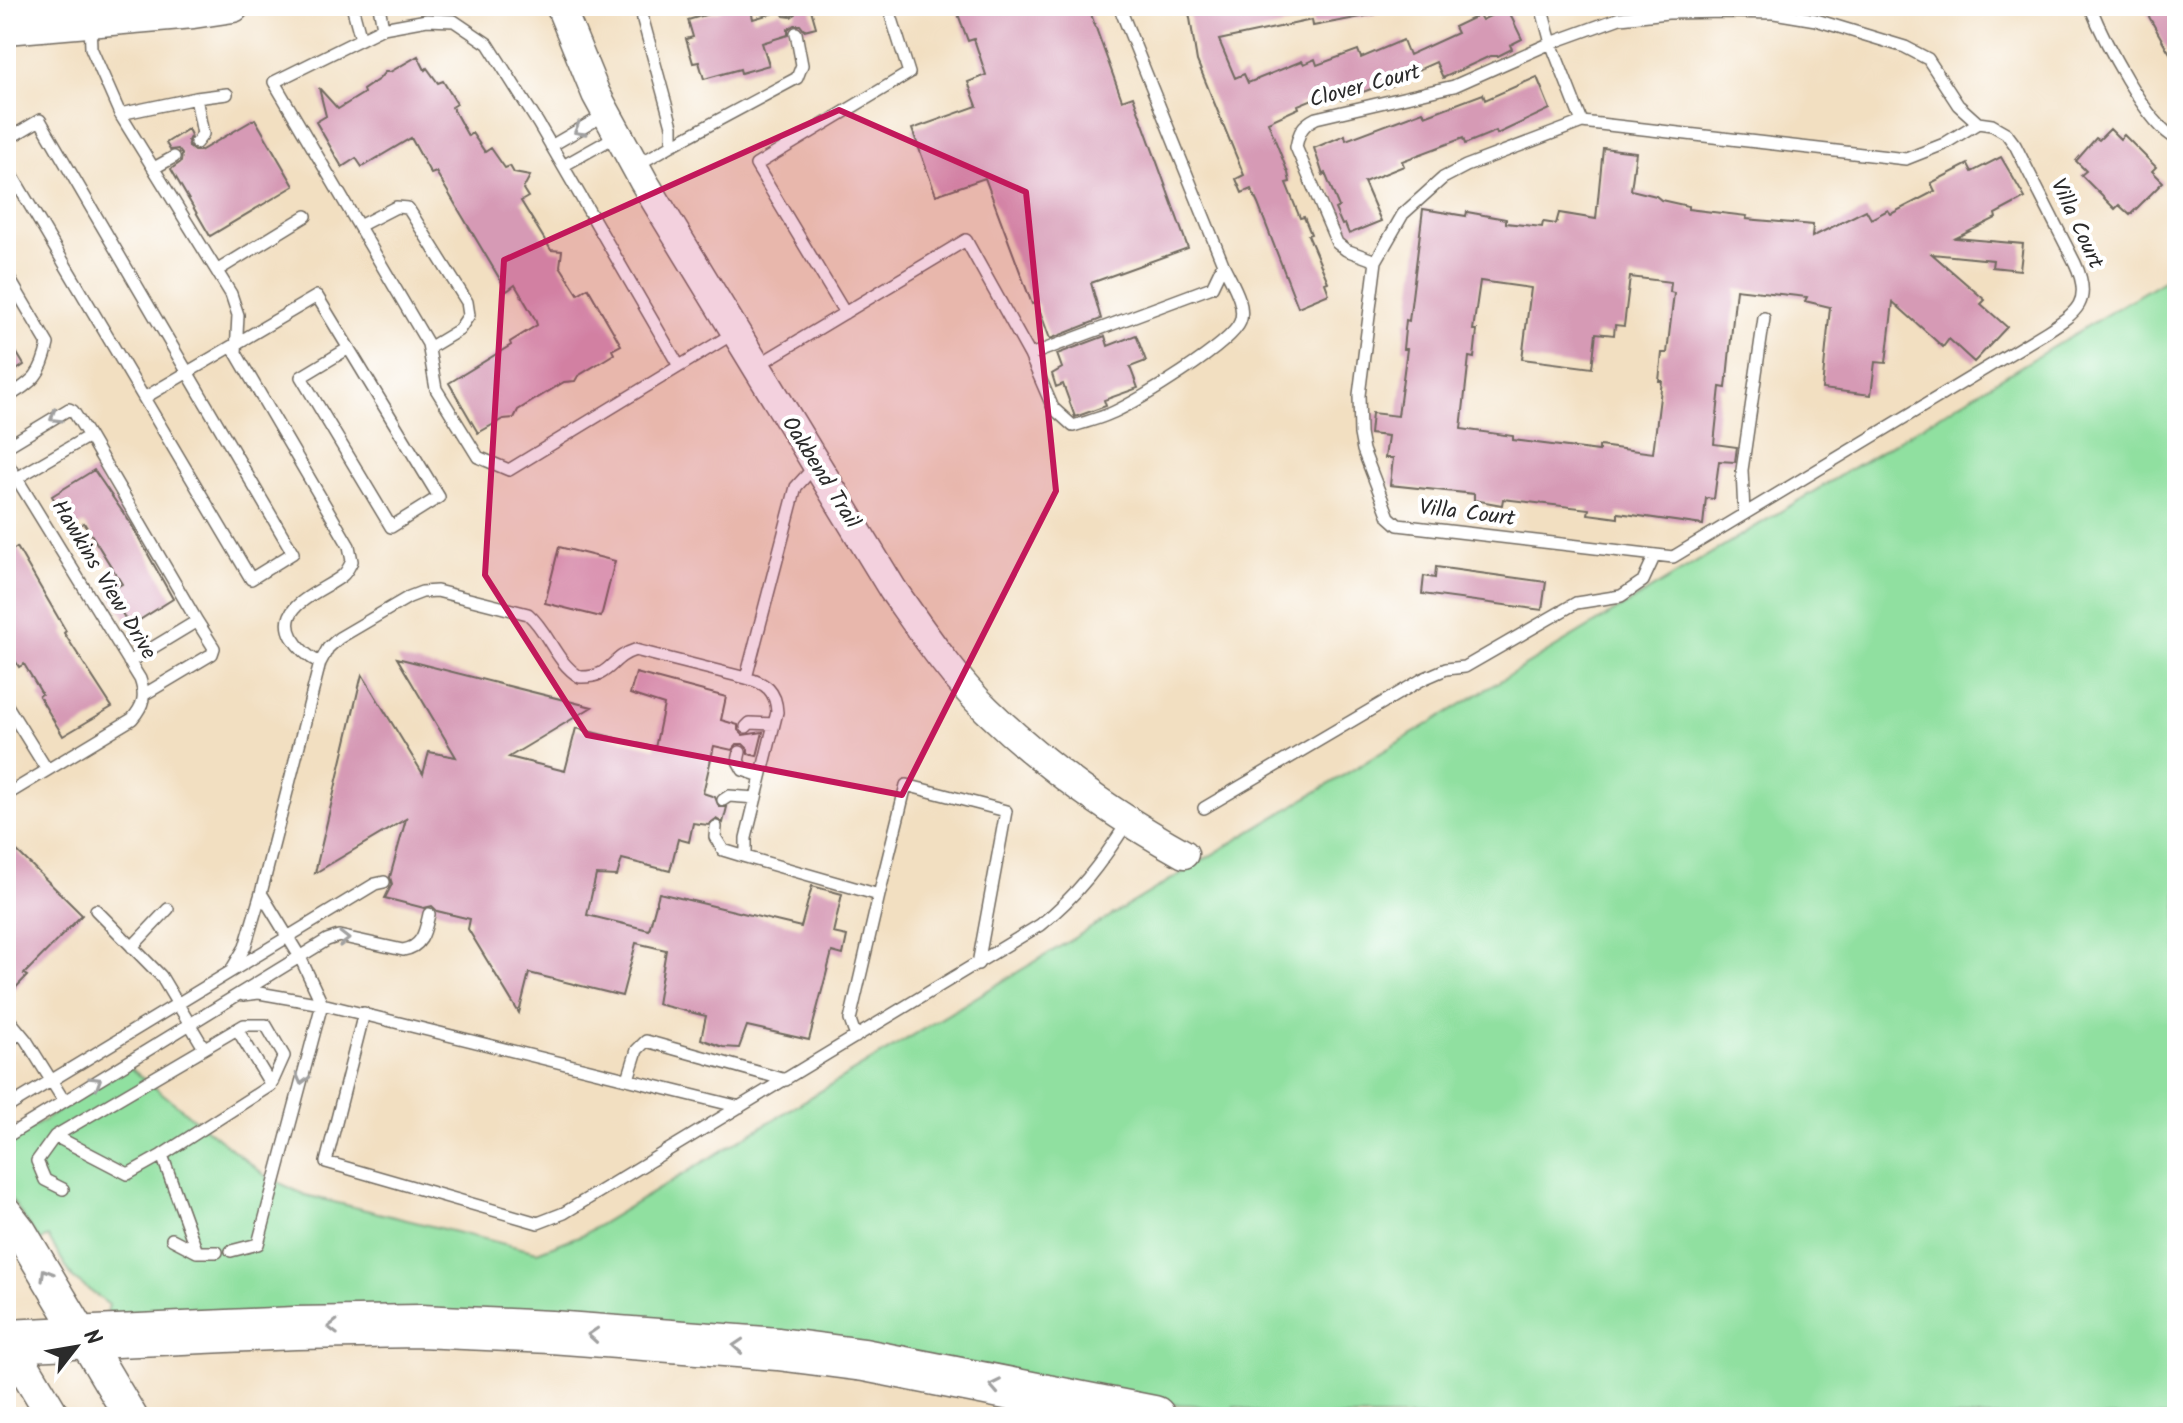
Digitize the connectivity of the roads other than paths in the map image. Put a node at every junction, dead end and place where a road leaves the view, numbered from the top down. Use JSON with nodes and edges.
{"nodes":[{"id":1,"x":233,"y":6,"type":"edge"},
{"id":2,"x":352,"y":6,"type":"edge"},
{"id":3,"x":379,"y":6,"type":"edge"},
{"id":4,"x":560,"y":6,"type":"edge"},
{"id":5,"x":642,"y":6,"type":"edge"},
{"id":6,"x":888,"y":6,"type":"edge"},
{"id":7,"x":1119,"y":6,"type":"edge"},
{"id":8,"x":1541,"y":6,"type":"edge"},
{"id":9,"x":2090,"y":6,"type":"edge"},
{"id":10,"x":89,"y":14,"type":"edge"},
{"id":11,"x":6,"y":28,"type":"edge"},
{"id":12,"x":383,"y":28,"type":"junction"},
{"id":13,"x":796,"y":33,"type":"dead end"},
{"id":14,"x":361,"y":39,"type":"junction"},
{"id":15,"x":1551,"y":43,"type":"junction"},
{"id":16,"x":227,"y":94,"type":"dead end"},
{"id":17,"x":196,"y":98,"type":"junction"},
{"id":18,"x":120,"y":114,"type":"junction"},
{"id":19,"x":1582,"y":122,"type":"junction"},
{"id":20,"x":1978,"y":123,"type":"junction"},
{"id":21,"x":613,"y":124,"type":"junction"},
{"id":22,"x":2177,"y":139,"type":"edge"},
{"id":23,"x":6,"y":140,"type":"edge"},
{"id":24,"x":196,"y":143,"type":"dead end"},
{"id":25,"x":672,"y":145,"type":"junction"},
{"id":26,"x":551,"y":146,"type":"junction"},
{"id":27,"x":174,"y":157,"type":"dead end"},
{"id":28,"x":6,"y":165,"type":"edge"},
{"id":29,"x":563,"y":166,"type":"junction"},
{"id":30,"x":635,"y":166,"type":"junction"},
{"id":31,"x":154,"y":168,"type":"junction"},
{"id":32,"x":306,"y":216,"type":"dead end"},
{"id":33,"x":359,"y":226,"type":"junction"},
{"id":34,"x":1376,"y":261,"type":"junction"},
{"id":35,"x":1223,"y":264,"type":"junction"},
{"id":36,"x":218,"y":270,"type":"junction"},
{"id":37,"x":6,"y":273,"type":"edge"},
{"id":38,"x":845,"y":313,"type":"junction"},
{"id":39,"x":1764,"y":318,"type":"dead end"},
{"id":40,"x":735,"y":333,"type":"junction"},
{"id":41,"x":236,"y":343,"type":"junction"},
{"id":42,"x":349,"y":348,"type":"junction"},
{"id":43,"x":429,"y":348,"type":"junction"},
{"id":44,"x":1030,"y":355,"type":"junction"},
{"id":45,"x":679,"y":366,"type":"junction"},
{"id":46,"x":756,"y":367,"type":"junction"},
{"id":47,"x":188,"y":372,"type":"junction"},
{"id":48,"x":6,"y":398,"type":"edge"},
{"id":49,"x":144,"y":398,"type":"junction"},
{"id":50,"x":89,"y":436,"type":"junction"},
{"id":51,"x":6,"y":447,"type":"edge"},
{"id":52,"x":6,"y":461,"type":"edge"},
{"id":53,"x":815,"y":465,"type":"junction"},
{"id":54,"x":17,"y":478,"type":"junction"},
{"id":55,"x":1744,"y":513,"type":"junction"},
{"id":56,"x":1655,"y":555,"type":"junction"},
{"id":57,"x":197,"y":621,"type":"junction"},
{"id":58,"x":129,"y":662,"type":"junction"},
{"id":59,"x":320,"y":663,"type":"junction"},
{"id":60,"x":746,"y":678,"type":"junction"},
{"id":61,"x":145,"y":694,"type":"junction"},
{"id":62,"x":6,"y":704,"type":"edge"},
{"id":63,"x":774,"y":724,"type":"junction"},
{"id":64,"x":746,"y":727,"type":"dead end"},
{"id":65,"x":740,"y":752,"type":"dead end"},
{"id":66,"x":47,"y":770,"type":"junction"},
{"id":67,"x":761,"y":776,"type":"junction"},
{"id":68,"x":7,"y":791,"type":"edge"},
{"id":69,"x":756,"y":798,"type":"junction"},
{"id":70,"x":723,"y":800,"type":"dead end"},
{"id":71,"x":1204,"y":808,"type":"dead end"},
{"id":72,"x":1128,"y":823,"type":"junction"},
{"id":73,"x":716,"y":827,"type":"dead end"},
{"id":74,"x":1184,"y":854,"type":"dead end"},
{"id":75,"x":746,"y":857,"type":"junction"},
{"id":76,"x":384,"y":882,"type":"dead end"},
{"id":77,"x":261,"y":893,"type":"junction"},
{"id":78,"x":879,"y":895,"type":"junction"},
{"id":79,"x":168,"y":909,"type":"dead end"},
{"id":80,"x":96,"y":910,"type":"dead end"},
{"id":81,"x":429,"y":914,"type":"dead end"},
{"id":82,"x":288,"y":937,"type":"junction"},
{"id":83,"x":132,"y":947,"type":"junction"},
{"id":84,"x":300,"y":957,"type":"junction"},
{"id":85,"x":978,"y":964,"type":"junction"},
{"id":86,"x":220,"y":978,"type":"junction"},
{"id":87,"x":231,"y":999,"type":"junction"},
{"id":88,"x":178,"y":1004,"type":"junction"},
{"id":89,"x":322,"y":1004,"type":"junction"},
{"id":90,"x":364,"y":1013,"type":"junction"},
{"id":91,"x":6,"y":1016,"type":"edge"},
{"id":92,"x":190,"y":1024,"type":"junction"},
{"id":93,"x":237,"y":1029,"type":"junction"},
{"id":94,"x":19,"y":1032,"type":"junction"},
{"id":95,"x":856,"y":1037,"type":"junction"},
{"id":96,"x":6,"y":1046,"type":"edge"},
{"id":97,"x":204,"y":1048,"type":"junction"},
{"id":98,"x":628,"y":1079,"type":"junction"},
{"id":99,"x":52,"y":1080,"type":"junction"},
{"id":100,"x":786,"y":1080,"type":"junction"},
{"id":101,"x":271,"y":1085,"type":"junction"},
{"id":102,"x":64,"y":1101,"type":"junction"},
{"id":103,"x":740,"y":1107,"type":"junction"},
{"id":104,"x":6,"y":1108,"type":"edge"},
{"id":105,"x":55,"y":1136,"type":"junction"},
{"id":106,"x":6,"y":1137,"type":"edge"},
{"id":107,"x":162,"y":1155,"type":"junction"},
{"id":108,"x":63,"y":1189,"type":"dead end"},
{"id":109,"x":6,"y":1213,"type":"edge"},
{"id":110,"x":172,"y":1239,"type":"dead end"},
{"id":111,"x":231,"y":1251,"type":"dead end"},
{"id":112,"x":197,"y":1252,"type":"junction"},
{"id":113,"x":217,"y":1252,"type":"dead end"},
{"id":114,"x":83,"y":1336,"type":"junction"},
{"id":115,"x":7,"y":1339,"type":"edge"},
{"id":116,"x":129,"y":1413,"type":"edge"},
{"id":117,"x":53,"y":1415,"type":"edge"},
{"id":118,"x":1154,"y":1417,"type":"edge"}],
"edges":[{"from":1,"to":10,"type":"main road"},
{"from":2,"to":14,"type":"lane"},
{"from":3,"to":12,"type":"lane"},
{"from":4,"to":21,"type":"street","name":"Oakbend Trail"},
{"from":5,"to":25,"type":"lane"},
{"from":6,"to":38,"type":"lane"},
{"from":7,"to":35,"type":"lane"},
{"from":8,"to":15,"type":"lane"},
{"from":9,"to":22,"type":"lane"},
{"from":10,"to":11,"type":"main road"},
{"from":10,"to":18,"type":"lane"},
{"from":12,"to":14,"type":"lane"},
{"from":12,"to":26,"type":"lane"},
{"from":13,"to":25,"type":"lane"},
{"from":14,"to":33,"type":"lane"},
{"from":15,"to":19,"type":"lane"},
{"from":15,"to":20,"type":"lane"},
{"from":15,"to":34,"type":"lane","name":"Clover Court"},
{"from":16,"to":17,"type":"lane"},
{"from":17,"to":18,"type":"lane"},
{"from":17,"to":24,"type":"lane"},
{"from":18,"to":31,"type":"lane"},
{"from":19,"to":20,"type":"lane","name":"Villa Court"},
{"from":19,"to":34,"type":"lane","name":"Villa Court"},
{"from":20,"to":55,"type":"lane","name":"Villa Court"},
{"from":21,"to":26,"type":"lane","one_way":true},
{"from":21,"to":29,"type":"lane"},
{"from":21,"to":30,"type":"street","name":"Oakbend Trail"},
{"from":23,"to":47,"type":"lane"},
{"from":25,"to":30,"type":"lane"},
{"from":26,"to":29,"type":"lane"},
{"from":27,"to":31,"type":"lane"},
{"from":28,"to":49,"type":"lane"},
{"from":29,"to":45,"type":"lane"},
{"from":30,"to":40,"type":"street","name":"Oakbend Trail"},
{"from":31,"to":36,"type":"lane"},
{"from":32,"to":36,"type":"lane"},
{"from":33,"to":43,"type":"lane"},
{"from":33,"to":43,"type":"lane"},
{"from":34,"to":56,"type":"lane","name":"Villa Court"},
{"from":35,"to":44,"type":"lane"},
{"from":35,"to":44,"type":"lane"},
{"from":36,"to":41,"type":"lane"},
{"from":37,"to":48,"type":"lane"},
{"from":38,"to":44,"type":"lane"},
{"from":38,"to":46,"type":"lane"},
{"from":39,"to":55,"type":"lane"},
{"from":40,"to":45,"type":"lane"},
{"from":40,"to":46,"type":"street","name":"Oakbend Trail"},
{"from":41,"to":42,"type":"lane"},
{"from":41,"to":47,"type":"lane"},
{"from":41,"to":59,"type":"lane"},
{"from":42,"to":42,"type":"lane"},
{"from":43,"to":45,"type":"lane"},
{"from":46,"to":53,"type":"street","name":"Oakbend Trail"},
{"from":47,"to":49,"type":"lane"},
{"from":47,"to":49,"type":"lane"},
{"from":50,"to":51,"type":"lane","one_way":true},
{"from":50,"to":54,"type":"lane"},
{"from":50,"to":57,"type":"lane"},
{"from":52,"to":54,"type":"lane","name":"Hawkins View Drive"},
{"from":53,"to":60,"type":"lane"},
{"from":53,"to":72,"type":"street","name":"Oakbend Trail"},
{"from":54,"to":58,"type":"lane","name":"Hawkins View Drive"},
{"from":55,"to":56,"type":"lane","name":"Villa Court"},
{"from":56,"to":71,"type":"lane"},
{"from":57,"to":58,"type":"lane"},
{"from":57,"to":61,"type":"lane"},
{"from":58,"to":61,"type":"lane","name":"Hawkins View Drive"},
{"from":59,"to":60,"type":"lane"},
{"from":59,"to":77,"type":"lane"},
{"from":60,"to":63,"type":"lane"},
{"from":61,"to":66,"type":"lane","name":"Hawkins View Drive"},
{"from":62,"to":66,"type":"lane"},
{"from":63,"to":64,"type":"lane"},
{"from":63,"to":67,"type":"lane"},
{"from":65,"to":67,"type":"lane"},
{"from":66,"to":68,"type":"lane","name":"Hawkins View Drive"},
{"from":67,"to":69,"type":"lane"},
{"from":69,"to":70,"type":"lane"},
{"from":69,"to":75,"type":"lane"},
{"from":72,"to":74,"type":"street","name":"Oakbend Trail"},
{"from":72,"to":85,"type":"lane"},
{"from":73,"to":75,"type":"lane"},
{"from":75,"to":78,"type":"lane"},
{"from":76,"to":82,"type":"lane"},
{"from":77,"to":82,"type":"lane"},
{"from":77,"to":86,"type":"lane"},
{"from":78,"to":85,"type":"lane"},
{"from":78,"to":95,"type":"lane"},
{"from":79,"to":83,"type":"lane"},
{"from":80,"to":83,"type":"lane"},
{"from":84,"to":81,"type":"lane","one_way":true},
{"from":82,"to":84,"type":"lane"},
{"from":82,"to":86,"type":"lane"},
{"from":83,"to":88,"type":"lane"},
{"from":84,"to":87,"type":"lane"},
{"from":84,"to":89,"type":"lane"},
{"from":85,"to":95,"type":"lane"},
{"from":86,"to":88,"type":"lane"},
{"from":87,"to":89,"type":"lane"},
{"from":87,"to":92,"type":"lane"},
{"from":88,"to":92,"type":"lane"},
{"from":88,"to":99,"type":"lane"},
{"from":89,"to":90,"type":"lane"},
{"from":89,"to":111,"type":"lane","one_way":true},
{"from":90,"to":98,"type":"lane"},
{"from":90,"to":103,"type":"lane"},
{"from":91,"to":94,"type":"lane"},
{"from":92,"to":97,"type":"lane"},
{"from":102,"to":92,"type":"lane","one_way":true},
{"from":93,"to":97,"type":"lane"},
{"from":93,"to":101,"type":"lane"},
{"from":93,"to":101,"type":"lane"},
{"from":94,"to":96,"type":"lane"},
{"from":94,"to":99,"type":"lane"},
{"from":95,"to":100,"type":"lane"},
{"from":97,"to":105,"type":"lane"},
{"from":98,"to":100,"type":"lane"},
{"from":98,"to":103,"type":"lane"},
{"from":99,"to":102,"type":"lane"},
{"from":99,"to":104,"type":"lane"},
{"from":100,"to":103,"type":"lane"},
{"from":101,"to":107,"type":"lane"},
{"from":102,"to":106,"type":"lane"},
{"from":105,"to":107,"type":"lane"},
{"from":105,"to":108,"type":"lane"},
{"from":107,"to":112,"type":"lane"},
{"from":114,"to":109,"type":"main road","one_way":true},
{"from":110,"to":112,"type":"lane"},
{"from":112,"to":113,"type":"lane"},
{"from":114,"to":115,"type":"highway"},
{"from":114,"to":116,"type":"main road"},
{"from":118,"to":114,"type":"highway","one_way":true},
{"from":115,"to":117,"type":"main road"}]}
